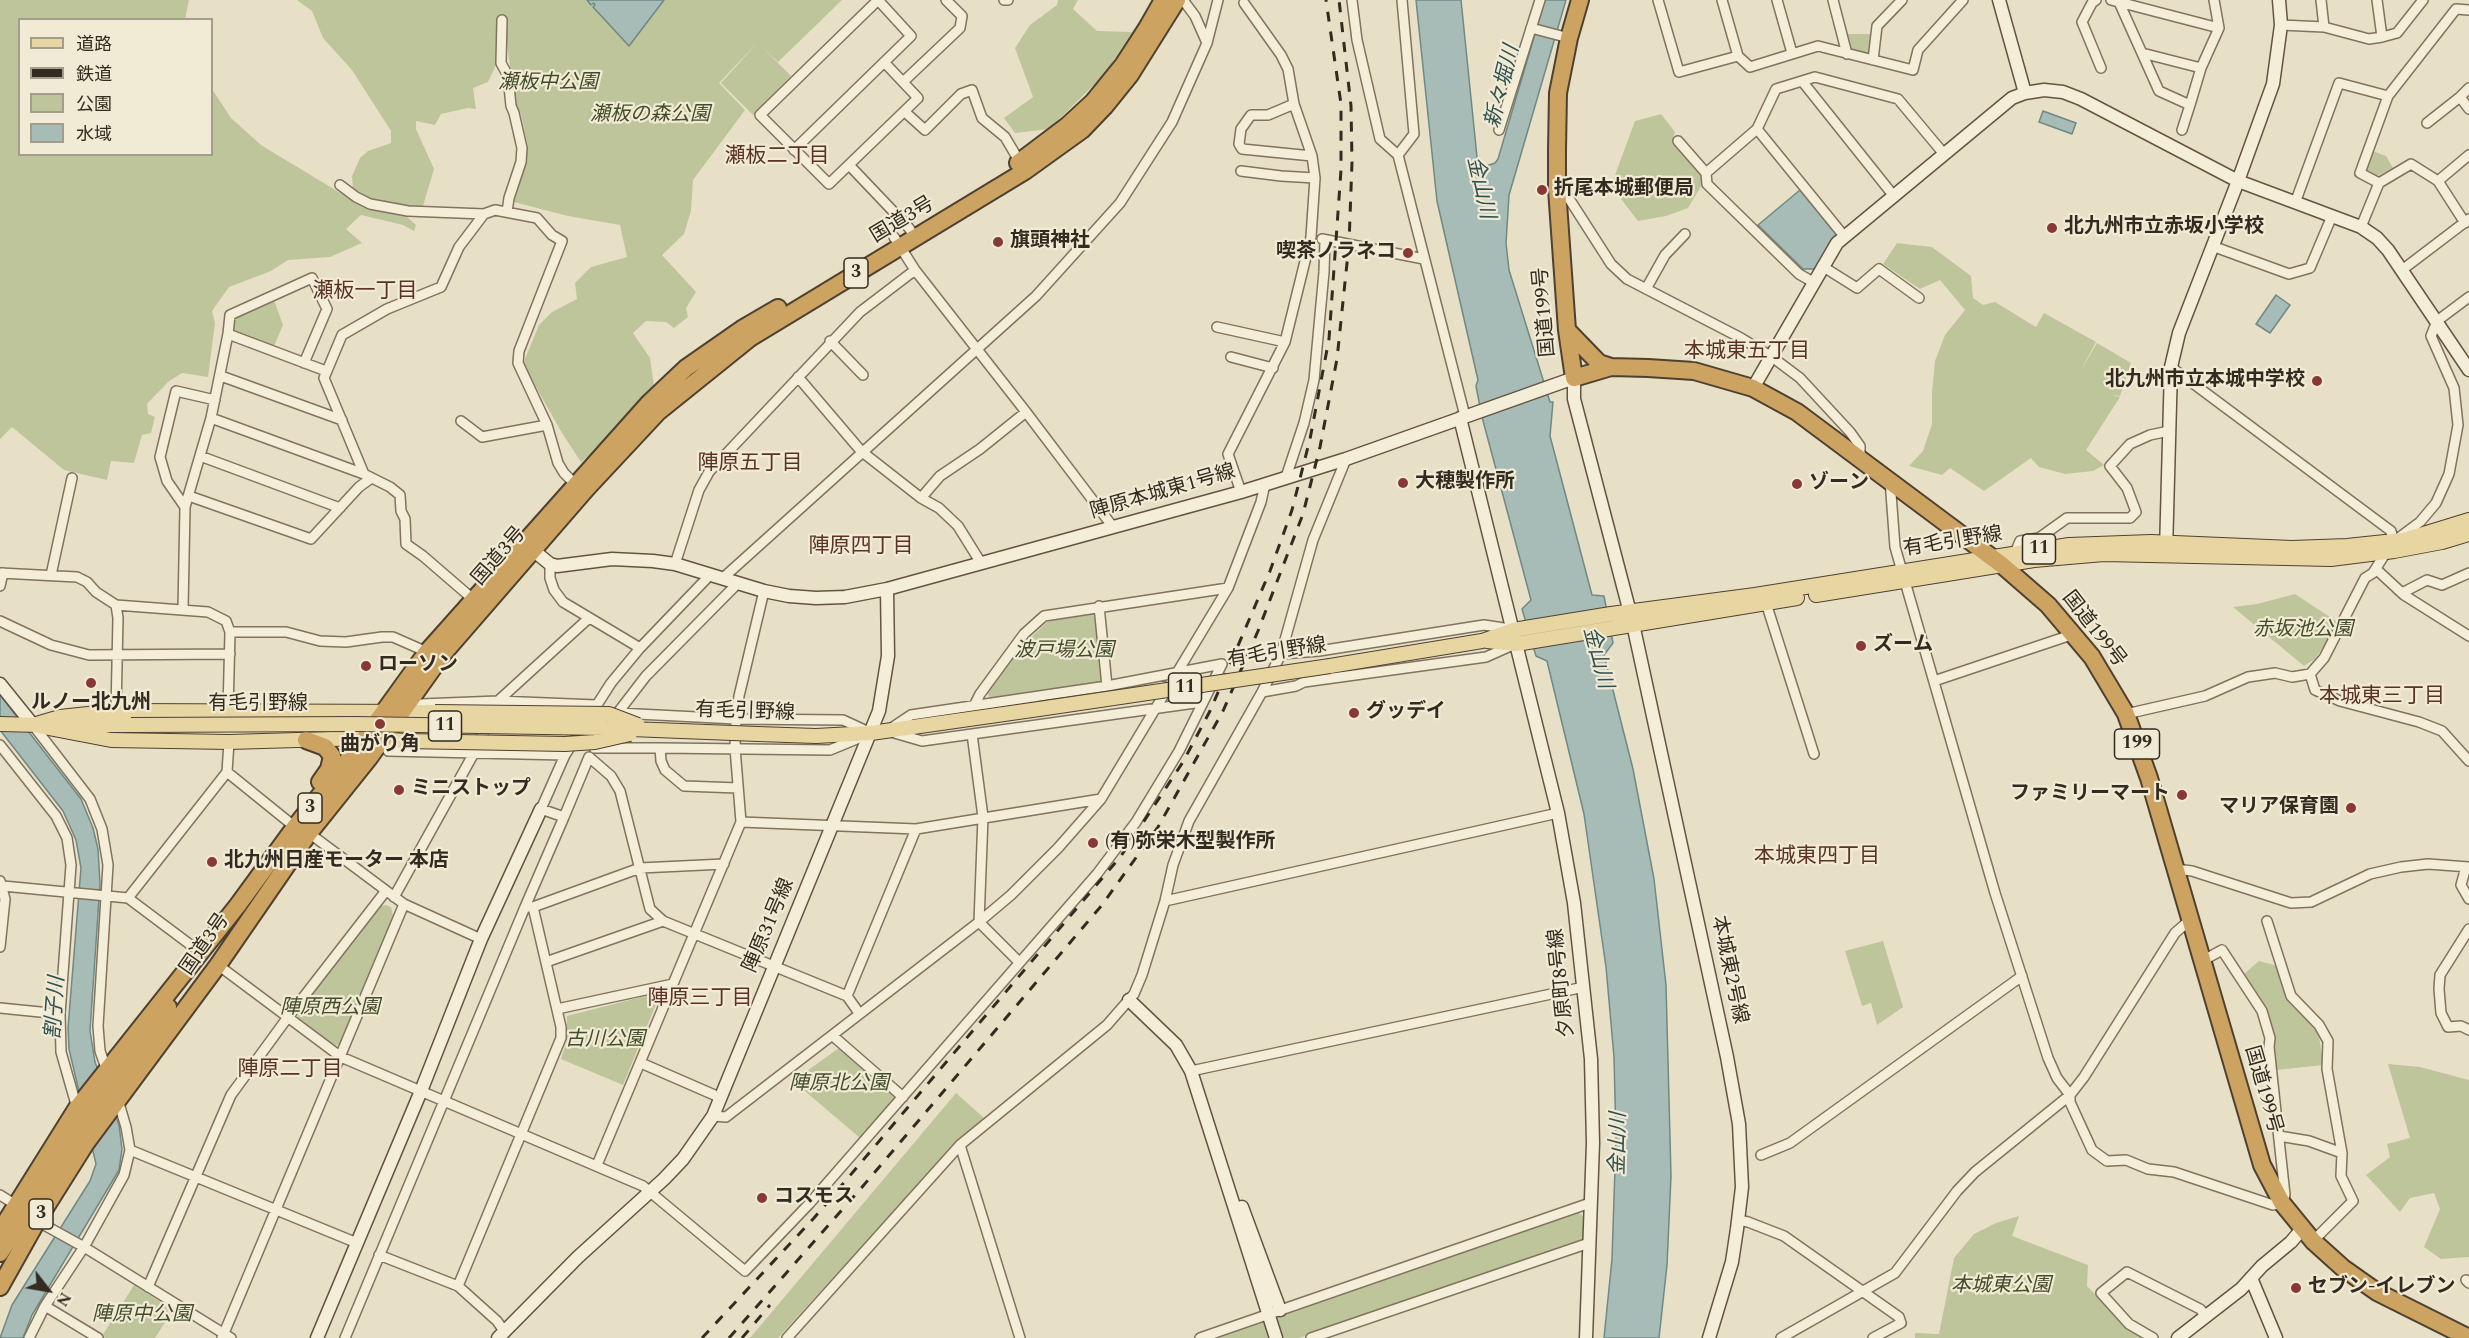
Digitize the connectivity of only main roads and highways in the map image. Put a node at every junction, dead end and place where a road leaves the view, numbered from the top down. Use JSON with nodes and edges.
{"nodes":[{"id":1,"x":1163,"y":0,"type":"edge"},
{"id":2,"x":1177,"y":0,"type":"edge"},
{"id":3,"x":1580,"y":0,"type":"edge"},
{"id":4,"x":1022,"y":166,"type":"junction"},
{"id":5,"x":897,"y":242,"type":"junction"},
{"id":6,"x":1568,"y":330,"type":"junction"},
{"id":7,"x":1611,"y":367,"type":"junction"},
{"id":8,"x":2469,"y":520,"type":"edge"},
{"id":9,"x":2469,"y":534,"type":"edge"},
{"id":10,"x":529,"y":546,"type":"junction"},
{"id":11,"x":2389,"y":547,"type":"junction"},
{"id":12,"x":2166,"y":549,"type":"junction"},
{"id":13,"x":1996,"y":561,"type":"junction"},
{"id":14,"x":1904,"y":576,"type":"junction"},
{"id":15,"x":1631,"y":618,"type":"junction"},
{"id":16,"x":405,"y":711,"type":"junction"},
{"id":17,"x":385,"y":712,"type":"junction"},
{"id":18,"x":0,"y":724,"type":"edge"},
{"id":19,"x":27,"y":724,"type":"junction"},
{"id":20,"x":650,"y":729,"type":"junction"},
{"id":21,"x":365,"y":738,"type":"junction"},
{"id":22,"x":306,"y":740,"type":"junction"},
{"id":23,"x":383,"y":740,"type":"junction"},
{"id":24,"x":302,"y":830,"type":"junction"},
{"id":25,"x":106,"y":1076,"type":"junction"},
{"id":26,"x":75,"y":1142,"type":"junction"},
{"id":27,"x":0,"y":1230,"type":"edge"},
{"id":28,"x":0,"y":1253,"type":"edge"},
{"id":29,"x":0,"y":1287,"type":"edge"},
{"id":30,"x":2465,"y":1335,"type":"edge"}],
"edges":[{"from":1,"to":4,"type":"highway","name":"国道3号","number":"3"},
{"from":2,"to":4,"type":"highway","name":"国道3号","number":"3"},
{"from":3,"to":6,"type":"highway","name":"国道199号"},
{"from":4,"to":5,"type":"highway","name":"国道3号","number":"3"},
{"from":5,"to":10,"type":"highway","name":"国道3号","number":"3"},
{"from":5,"to":10,"type":"highway","name":"国道3号","number":"3"},
{"from":6,"to":7,"type":"highway"},
{"from":6,"to":7,"type":"highway","name":"国道199号","number":"199"},
{"from":7,"to":13,"type":"highway","name":"国道199号","number":"199"},
{"from":8,"to":11,"type":"main road","name":"有毛引野線","number":"11"},
{"from":9,"to":11,"type":"main road","name":"有毛引野線","number":"11"},
{"from":10,"to":16,"type":"highway","name":"国道3号","number":"3"},
{"from":10,"to":17,"type":"highway","name":"国道3号","number":"3"},
{"from":11,"to":12,"type":"main road","name":"有毛引野線","number":"11"},
{"from":12,"to":13,"type":"main road","name":"有毛引野線","number":"11"},
{"from":12,"to":13,"type":"main road","name":"有毛引野線","number":"11"},
{"from":13,"to":14,"type":"main road","name":"有毛引野線","number":"11"},
{"from":13,"to":30,"type":"highway","name":"国道199号","number":"199"},
{"from":14,"to":15,"type":"main road","name":"有毛引野線","number":"11"},
{"from":14,"to":15,"type":"main road","name":"有毛引野線","number":"11"},
{"from":15,"to":20,"type":"main road","name":"有毛引野線","number":"11","bridge":true},
{"from":16,"to":17,"type":"main road"},
{"from":16,"to":20,"type":"main road","bridge":true},
{"from":16,"to":23,"type":"highway","name":"国道3号","number":"3"},
{"from":17,"to":19,"type":"main road"},
{"from":17,"to":21,"type":"highway","name":"国道3号","number":"3"},
{"from":18,"to":19,"type":"main road","name":"有毛引野線","number":"11"},
{"from":19,"to":20,"type":"main road","name":"有毛引野線","number":"11","bridge":true},
{"from":19,"to":22,"type":"main road"},
{"from":20,"to":23,"type":"main road","bridge":true},
{"from":21,"to":22,"type":"main road"},
{"from":21,"to":23,"type":"main road"},
{"from":21,"to":24,"type":"highway","name":"国道3号","number":"3"},
{"from":22,"to":24,"type":"highway"},
{"from":23,"to":24,"type":"highway","name":"国道3号","number":"3"},
{"from":24,"to":25,"type":"highway","name":"国道3号","number":"3"},
{"from":24,"to":26,"type":"highway","name":"国道3号","number":"3"},
{"from":25,"to":26,"type":"highway","number":"3"},
{"from":25,"to":27,"type":"highway","name":"国道3号","number":"3"},
{"from":26,"to":28,"type":"highway","number":"3"},
{"from":26,"to":29,"type":"highway","name":"国道3号","number":"3"}]}
